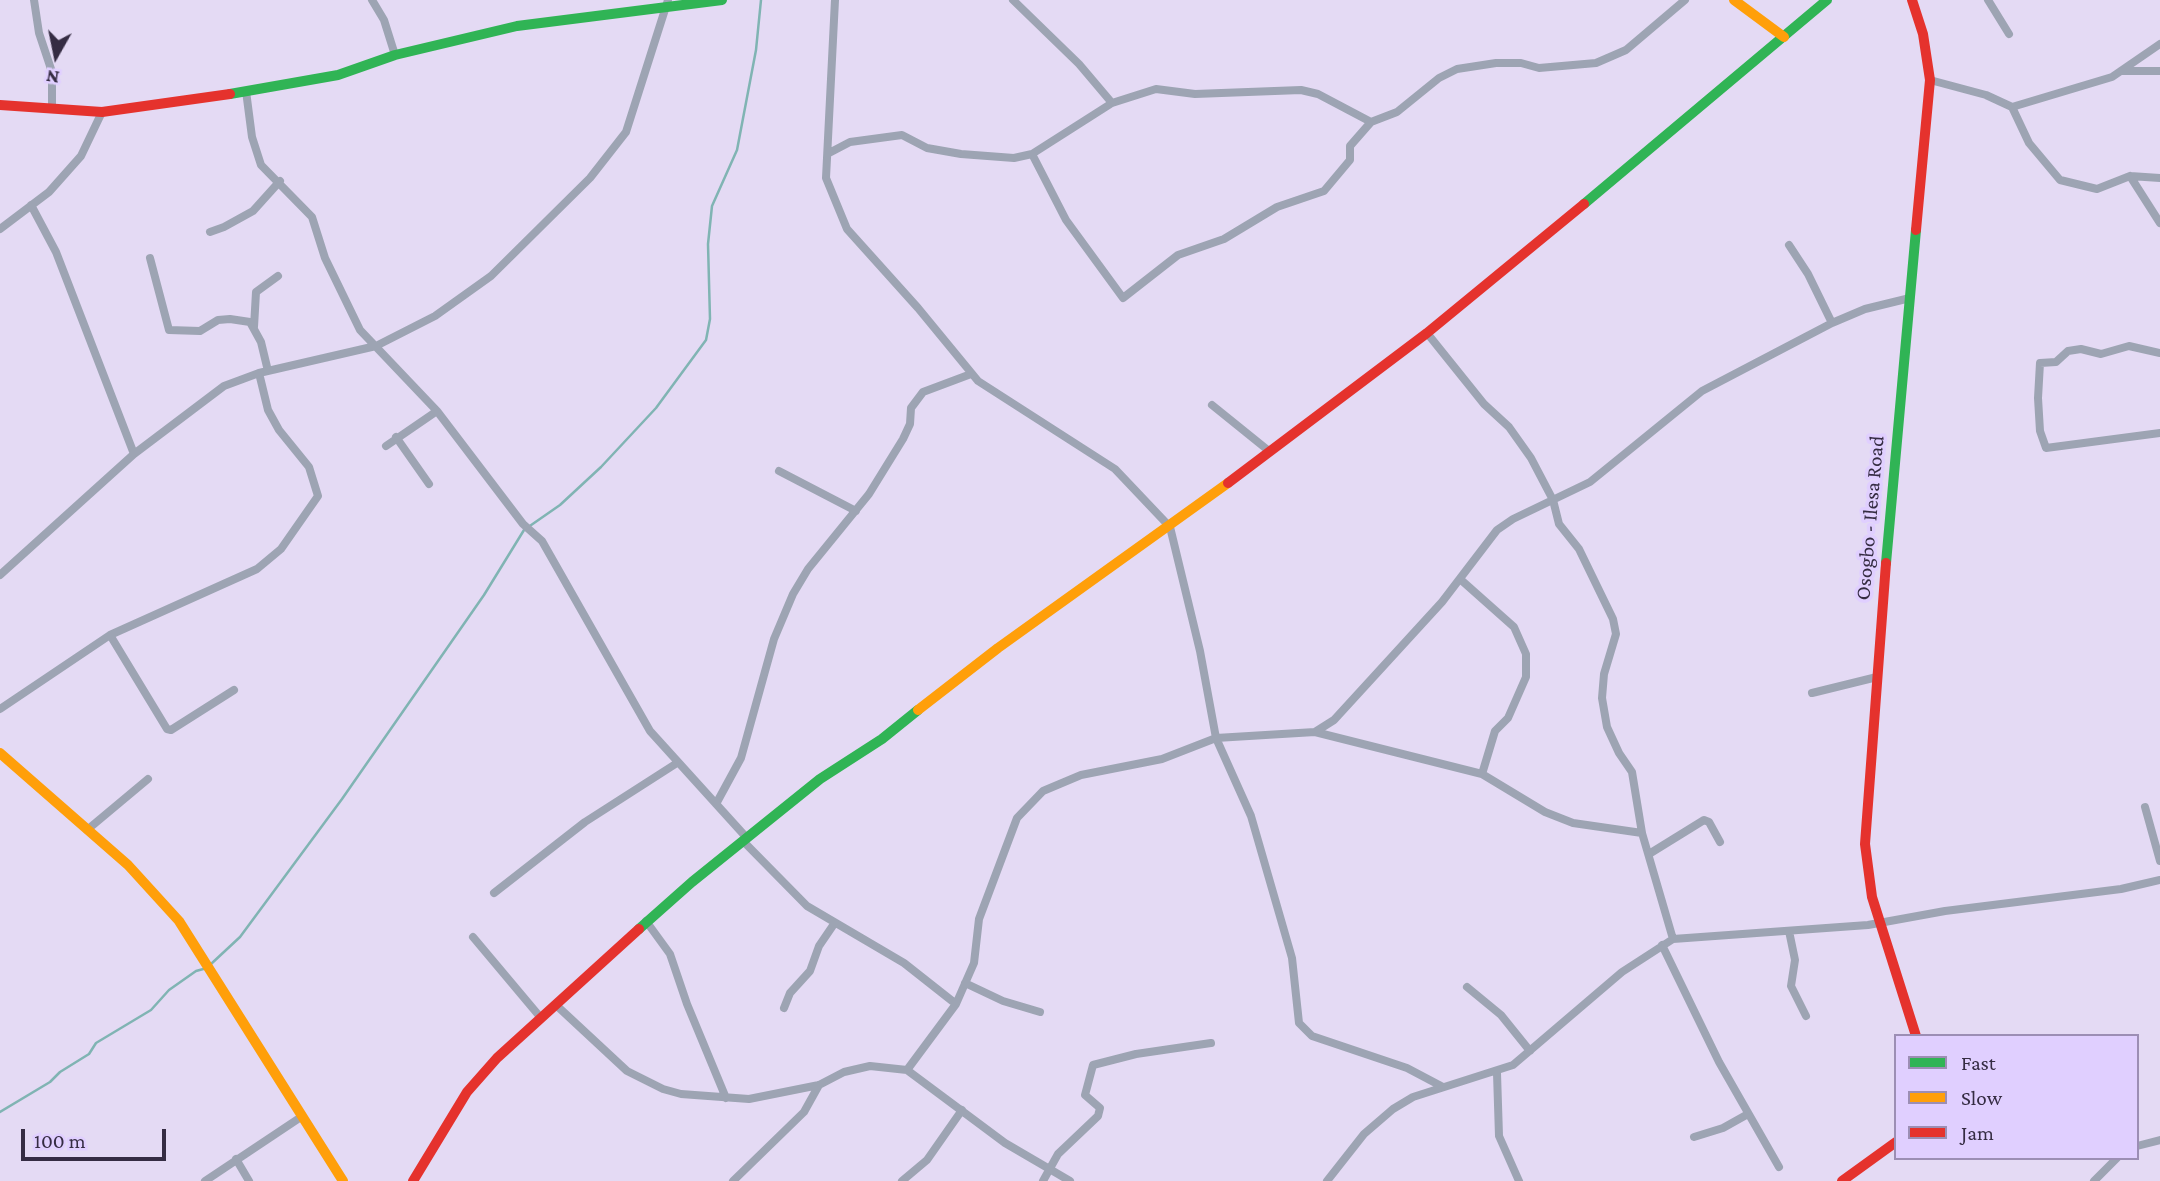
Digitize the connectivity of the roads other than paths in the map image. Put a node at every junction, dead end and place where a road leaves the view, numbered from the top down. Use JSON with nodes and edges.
{"nodes":[{"id":1,"x":34,"y":0,"type":"edge"},
{"id":2,"x":372,"y":0,"type":"edge"},
{"id":3,"x":722,"y":0,"type":"edge"},
{"id":4,"x":835,"y":0,"type":"edge"},
{"id":5,"x":1013,"y":0,"type":"edge"},
{"id":6,"x":1685,"y":0,"type":"edge"},
{"id":7,"x":1734,"y":0,"type":"edge"},
{"id":8,"x":1827,"y":0,"type":"edge"},
{"id":9,"x":1912,"y":0,"type":"edge"},
{"id":10,"x":1988,"y":0,"type":"edge"},
{"id":11,"x":668,"y":3,"type":"edge"},
{"id":12,"x":2009,"y":34,"type":"dead end"},
{"id":13,"x":1784,"y":37,"type":"junction"},
{"id":14,"x":2160,"y":44,"type":"edge"},
{"id":15,"x":395,"y":55,"type":"junction"},
{"id":16,"x":2120,"y":71,"type":"junction"},
{"id":17,"x":2160,"y":71,"type":"edge"},
{"id":18,"x":1930,"y":80,"type":"junction"},
{"id":19,"x":246,"y":91,"type":"junction"},
{"id":20,"x":1112,"y":103,"type":"junction"},
{"id":21,"x":0,"y":105,"type":"edge"},
{"id":22,"x":2012,"y":107,"type":"junction"},
{"id":23,"x":52,"y":109,"type":"junction"},
{"id":24,"x":102,"y":112,"type":"junction"},
{"id":25,"x":1371,"y":122,"type":"junction"},
{"id":26,"x":829,"y":153,"type":"junction"},
{"id":27,"x":1032,"y":154,"type":"junction"},
{"id":28,"x":2130,"y":176,"type":"junction"},
{"id":29,"x":2160,"y":178,"type":"edge"},
{"id":30,"x":280,"y":181,"type":"junction"},
{"id":31,"x":31,"y":205,"type":"junction"},
{"id":32,"x":2160,"y":223,"type":"edge"},
{"id":33,"x":0,"y":229,"type":"edge"},
{"id":34,"x":210,"y":232,"type":"dead end"},
{"id":35,"x":1789,"y":245,"type":"dead end"},
{"id":36,"x":150,"y":258,"type":"dead end"},
{"id":37,"x":278,"y":276,"type":"dead end"},
{"id":38,"x":1910,"y":298,"type":"junction"},
{"id":39,"x":1832,"y":323,"type":"junction"},
{"id":40,"x":254,"y":327,"type":"junction"},
{"id":41,"x":1427,"y":333,"type":"junction"},
{"id":42,"x":376,"y":346,"type":"junction"},
{"id":43,"x":2160,"y":353,"type":"edge"},
{"id":44,"x":264,"y":372,"type":"junction"},
{"id":45,"x":971,"y":374,"type":"junction"},
{"id":46,"x":1212,"y":405,"type":"dead end"},
{"id":47,"x":437,"y":411,"type":"junction"},
{"id":48,"x":2160,"y":433,"type":"edge"},
{"id":49,"x":396,"y":437,"type":"junction"},
{"id":50,"x":386,"y":446,"type":"dead end"},
{"id":51,"x":1269,"y":451,"type":"junction"},
{"id":52,"x":134,"y":454,"type":"junction"},
{"id":53,"x":779,"y":471,"type":"dead end"},
{"id":54,"x":429,"y":484,"type":"dead end"},
{"id":55,"x":1553,"y":500,"type":"junction"},
{"id":56,"x":856,"y":511,"type":"junction"},
{"id":57,"x":1171,"y":527,"type":"junction"},
{"id":58,"x":0,"y":575,"type":"edge"},
{"id":59,"x":1460,"y":579,"type":"junction"},
{"id":60,"x":110,"y":635,"type":"junction"},
{"id":61,"x":1877,"y":677,"type":"junction"},
{"id":62,"x":234,"y":690,"type":"dead end"},
{"id":63,"x":1812,"y":693,"type":"dead end"},
{"id":64,"x":0,"y":709,"type":"edge"},
{"id":65,"x":1315,"y":732,"type":"junction"},
{"id":66,"x":1216,"y":738,"type":"junction"},
{"id":67,"x":0,"y":753,"type":"edge"},
{"id":68,"x":677,"y":763,"type":"junction"},
{"id":69,"x":1482,"y":774,"type":"junction"},
{"id":70,"x":148,"y":779,"type":"dead end"},
{"id":71,"x":716,"y":804,"type":"junction"},
{"id":72,"x":2145,"y":807,"type":"dead end"},
{"id":73,"x":87,"y":830,"type":"junction"},
{"id":74,"x":1642,"y":833,"type":"junction"},
{"id":75,"x":745,"y":839,"type":"junction"},
{"id":76,"x":1720,"y":842,"type":"dead end"},
{"id":77,"x":1649,"y":855,"type":"junction"},
{"id":78,"x":2160,"y":861,"type":"edge"},
{"id":79,"x":2160,"y":880,"type":"edge"},
{"id":80,"x":494,"y":893,"type":"dead end"},
{"id":81,"x":646,"y":921,"type":"junction"},
{"id":82,"x":1880,"y":922,"type":"junction"},
{"id":83,"x":834,"y":924,"type":"junction"},
{"id":84,"x":1789,"y":932,"type":"junction"},
{"id":85,"x":473,"y":937,"type":"dead end"},
{"id":86,"x":1673,"y":939,"type":"junction"},
{"id":87,"x":1662,"y":945,"type":"junction"},
{"id":88,"x":965,"y":983,"type":"junction"},
{"id":89,"x":1466,"y":987,"type":"dead end"},
{"id":90,"x":956,"y":1004,"type":"junction"},
{"id":91,"x":556,"y":1005,"type":"junction"},
{"id":92,"x":785,"y":1008,"type":"dead end"},
{"id":93,"x":1040,"y":1012,"type":"dead end"},
{"id":94,"x":1805,"y":1016,"type":"dead end"},
{"id":95,"x":541,"y":1017,"type":"junction"},
{"id":96,"x":1915,"y":1034,"type":"edge"},
{"id":97,"x":1211,"y":1043,"type":"dead end"},
{"id":98,"x":1530,"y":1051,"type":"junction"},
{"id":99,"x":907,"y":1070,"type":"junction"},
{"id":100,"x":1497,"y":1073,"type":"junction"},
{"id":101,"x":819,"y":1085,"type":"junction"},
{"id":102,"x":1444,"y":1087,"type":"junction"},
{"id":103,"x":726,"y":1098,"type":"junction"},
{"id":104,"x":962,"y":1110,"type":"junction"},
{"id":105,"x":1748,"y":1114,"type":"junction"},
{"id":106,"x":301,"y":1117,"type":"junction"},
{"id":107,"x":1693,"y":1137,"type":"dead end"},
{"id":108,"x":2160,"y":1140,"type":"edge"},
{"id":109,"x":1894,"y":1143,"type":"edge"},
{"id":110,"x":2139,"y":1145,"type":"edge"},
{"id":111,"x":236,"y":1159,"type":"junction"},
{"id":112,"x":2115,"y":1160,"type":"edge"},
{"id":113,"x":1779,"y":1167,"type":"dead end"},
{"id":114,"x":1049,"y":1170,"type":"junction"},
{"id":115,"x":205,"y":1181,"type":"edge"},
{"id":116,"x":249,"y":1181,"type":"edge"},
{"id":117,"x":344,"y":1181,"type":"edge"},
{"id":118,"x":413,"y":1181,"type":"edge"},
{"id":119,"x":733,"y":1181,"type":"edge"},
{"id":120,"x":902,"y":1181,"type":"edge"},
{"id":121,"x":1042,"y":1181,"type":"edge"},
{"id":122,"x":1070,"y":1181,"type":"edge"},
{"id":123,"x":1327,"y":1181,"type":"edge"},
{"id":124,"x":1519,"y":1181,"type":"edge"},
{"id":125,"x":1842,"y":1181,"type":"edge"},
{"id":126,"x":2094,"y":1181,"type":"edge"}],
"edges":[{"from":1,"to":23,"type":"street"},
{"from":2,"to":15,"type":"street"},
{"from":3,"to":11,"type":"main road"},
{"from":4,"to":26,"type":"street"},
{"from":5,"to":20,"type":"street"},
{"from":6,"to":25,"type":"street"},
{"from":7,"to":13,"type":"main road"},
{"from":8,"to":13,"type":"main road"},
{"from":9,"to":18,"type":"main road","name":"Osogbo - Ilesa Road"},
{"from":10,"to":12,"type":"street"},
{"from":11,"to":15,"type":"main road"},
{"from":11,"to":42,"type":"street"},
{"from":13,"to":41,"type":"main road"},
{"from":14,"to":16,"type":"street"},
{"from":15,"to":19,"type":"main road"},
{"from":16,"to":17,"type":"street"},
{"from":16,"to":22,"type":"street"},
{"from":18,"to":22,"type":"street"},
{"from":18,"to":38,"type":"main road","name":"Osogbo - Ilesa Road"},
{"from":19,"to":24,"type":"main road"},
{"from":19,"to":30,"type":"street"},
{"from":20,"to":25,"type":"street"},
{"from":20,"to":27,"type":"street"},
{"from":21,"to":23,"type":"main road"},
{"from":22,"to":28,"type":"street"},
{"from":23,"to":24,"type":"main road"},
{"from":24,"to":31,"type":"street"},
{"from":25,"to":27,"type":"street"},
{"from":26,"to":27,"type":"street"},
{"from":26,"to":45,"type":"street"},
{"from":28,"to":29,"type":"street"},
{"from":28,"to":32,"type":"street"},
{"from":30,"to":34,"type":"street"},
{"from":30,"to":42,"type":"street"},
{"from":31,"to":33,"type":"street"},
{"from":31,"to":52,"type":"street"},
{"from":35,"to":39,"type":"street"},
{"from":36,"to":40,"type":"street"},
{"from":37,"to":40,"type":"street"},
{"from":38,"to":39,"type":"street"},
{"from":38,"to":61,"type":"main road","name":"Osogbo - Ilesa Road"},
{"from":39,"to":55,"type":"street"},
{"from":40,"to":44,"type":"street"},
{"from":41,"to":51,"type":"main road"},
{"from":41,"to":55,"type":"street"},
{"from":42,"to":44,"type":"street"},
{"from":42,"to":47,"type":"street"},
{"from":43,"to":48,"type":"street"},
{"from":44,"to":52,"type":"street"},
{"from":44,"to":60,"type":"street"},
{"from":45,"to":56,"type":"street"},
{"from":45,"to":57,"type":"street"},
{"from":46,"to":51,"type":"street"},
{"from":47,"to":49,"type":"street"},
{"from":47,"to":68,"type":"street"},
{"from":49,"to":50,"type":"street"},
{"from":49,"to":54,"type":"street"},
{"from":51,"to":57,"type":"main road"},
{"from":52,"to":58,"type":"street"},
{"from":53,"to":56,"type":"street"},
{"from":55,"to":59,"type":"street"},
{"from":55,"to":74,"type":"street"},
{"from":56,"to":71,"type":"street"},
{"from":57,"to":66,"type":"street"},
{"from":57,"to":75,"type":"main road"},
{"from":59,"to":65,"type":"street"},
{"from":59,"to":69,"type":"street"},
{"from":60,"to":62,"type":"street"},
{"from":60,"to":64,"type":"street"},
{"from":61,"to":63,"type":"street"},
{"from":61,"to":82,"type":"main road","name":"Osogbo - Ilesa Road"},
{"from":65,"to":66,"type":"street"},
{"from":65,"to":69,"type":"street"},
{"from":66,"to":88,"type":"street"},
{"from":66,"to":102,"type":"street"},
{"from":67,"to":73,"type":"main road"},
{"from":68,"to":71,"type":"street"},
{"from":68,"to":80,"type":"street"},
{"from":69,"to":74,"type":"street"},
{"from":70,"to":73,"type":"street"},
{"from":71,"to":75,"type":"street"},
{"from":72,"to":78,"type":"street"},
{"from":73,"to":106,"type":"main road"},
{"from":74,"to":77,"type":"street"},
{"from":75,"to":81,"type":"main road"},
{"from":75,"to":83,"type":"street"},
{"from":76,"to":77,"type":"street"},
{"from":77,"to":86,"type":"street"},
{"from":79,"to":82,"type":"street"},
{"from":81,"to":91,"type":"main road"},
{"from":81,"to":103,"type":"street"},
{"from":82,"to":84,"type":"street"},
{"from":82,"to":96,"type":"main road","name":"Osogbo - Ilesa Road"},
{"from":83,"to":90,"type":"street"},
{"from":83,"to":92,"type":"street"},
{"from":84,"to":86,"type":"street"},
{"from":84,"to":94,"type":"street"},
{"from":85,"to":95,"type":"street"},
{"from":86,"to":87,"type":"street"},
{"from":87,"to":98,"type":"street"},
{"from":87,"to":105,"type":"street"},
{"from":88,"to":90,"type":"street"},
{"from":88,"to":93,"type":"street"},
{"from":89,"to":98,"type":"street"},
{"from":90,"to":99,"type":"street"},
{"from":91,"to":95,"type":"main road"},
{"from":91,"to":103,"type":"street"},
{"from":95,"to":118,"type":"main road"},
{"from":97,"to":114,"type":"street"},
{"from":98,"to":100,"type":"street"},
{"from":99,"to":101,"type":"street"},
{"from":99,"to":104,"type":"street"},
{"from":100,"to":102,"type":"street"},
{"from":100,"to":124,"type":"street"},
{"from":101,"to":103,"type":"street"},
{"from":101,"to":119,"type":"street"},
{"from":102,"to":123,"type":"street"},
{"from":104,"to":114,"type":"street"},
{"from":104,"to":120,"type":"street"},
{"from":105,"to":107,"type":"street"},
{"from":105,"to":113,"type":"street"},
{"from":106,"to":111,"type":"street"},
{"from":106,"to":117,"type":"main road"},
{"from":108,"to":110,"type":"street"},
{"from":109,"to":125,"type":"main road"},
{"from":111,"to":115,"type":"street"},
{"from":111,"to":116,"type":"street"},
{"from":112,"to":126,"type":"street"},
{"from":114,"to":121,"type":"street"},
{"from":114,"to":122,"type":"street"}]}
